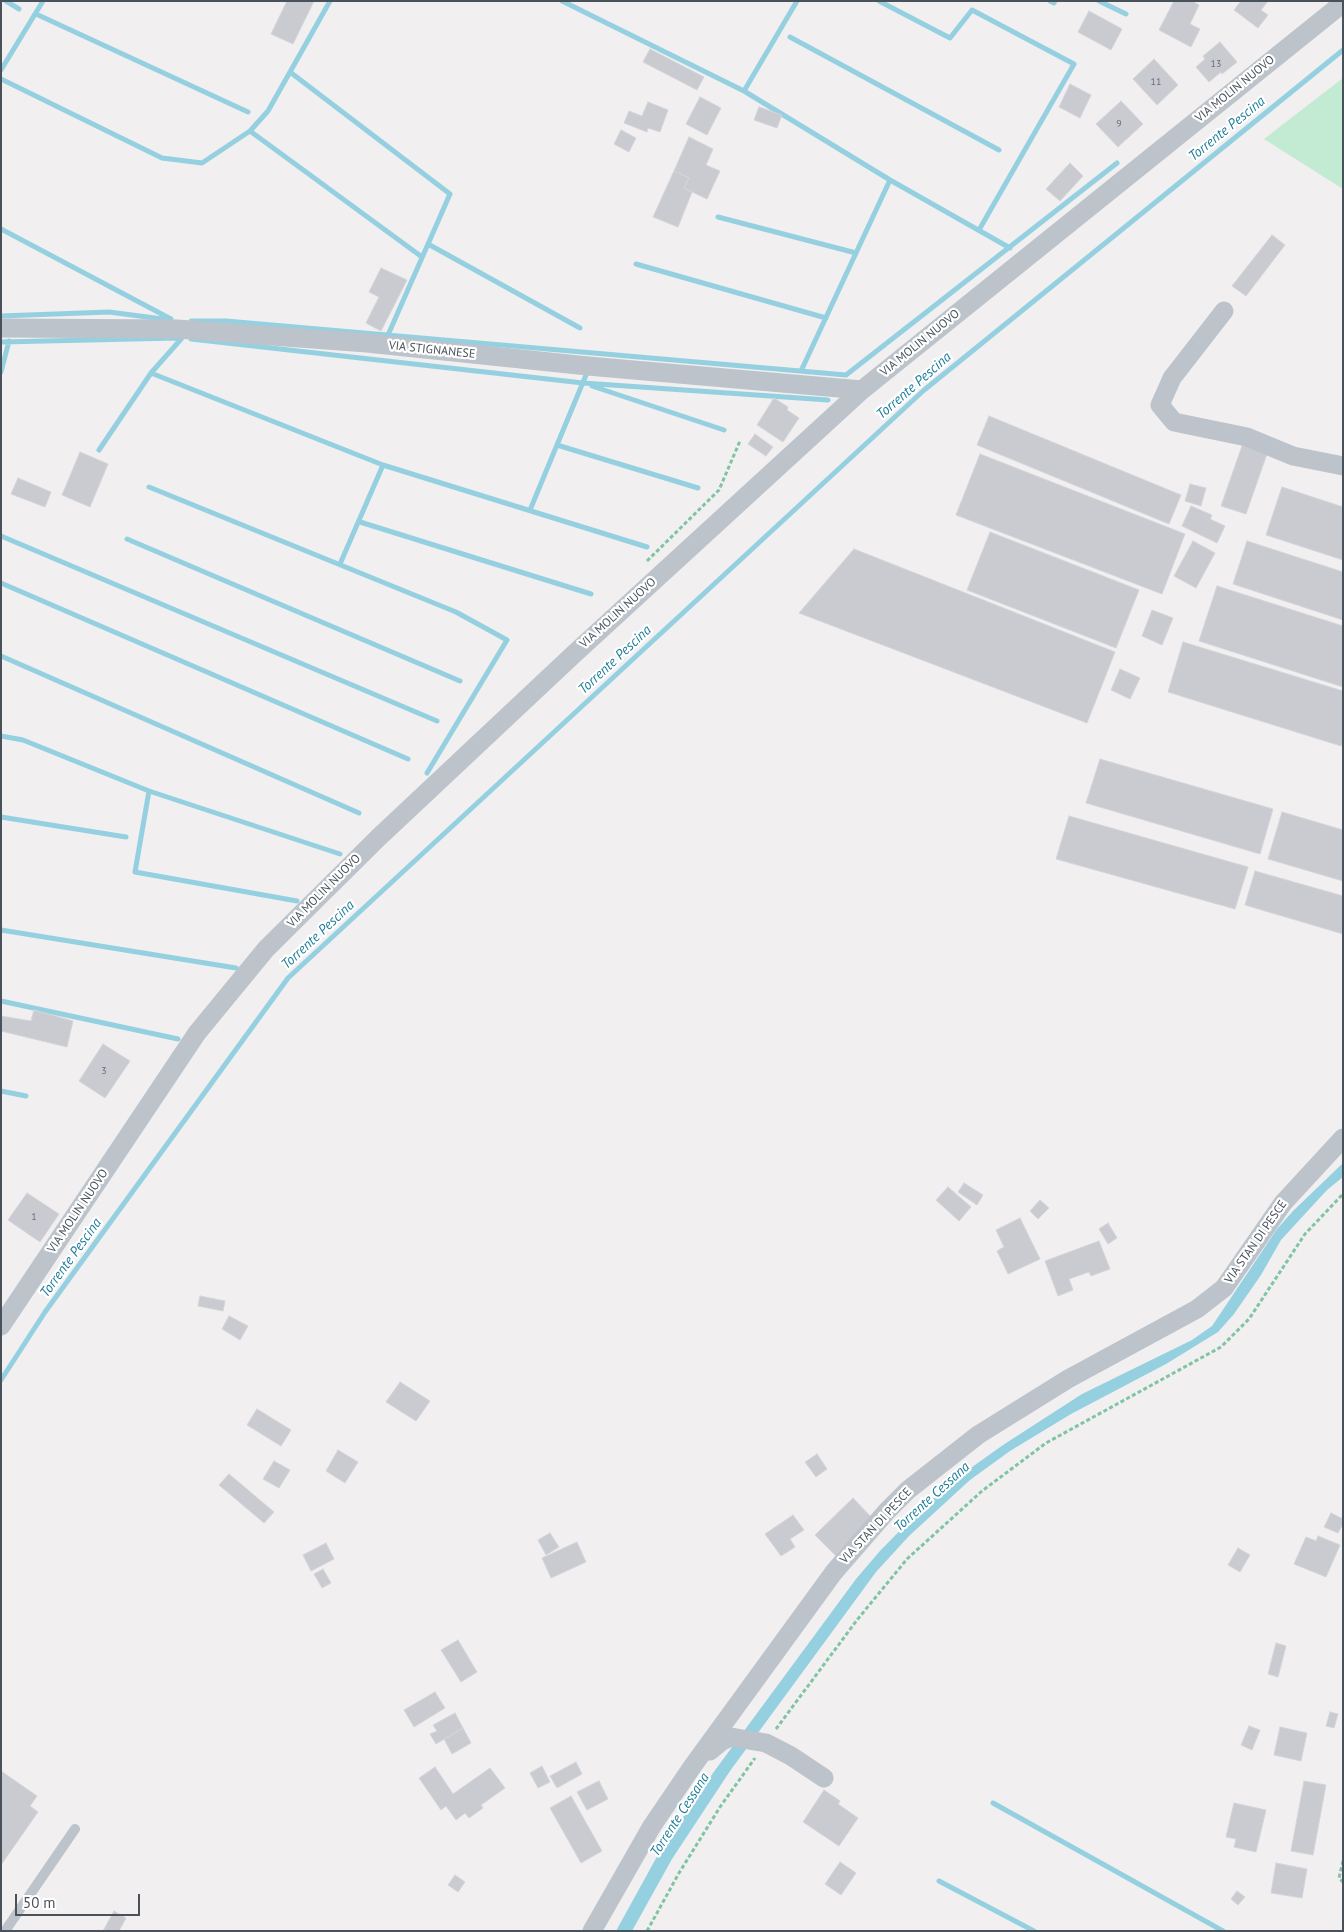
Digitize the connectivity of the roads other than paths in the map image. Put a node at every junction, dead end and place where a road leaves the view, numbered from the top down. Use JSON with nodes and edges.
{"nodes":[{"id":1,"x":1343,"y":3,"type":"edge"},
{"id":2,"x":1224,"y":311,"type":"dead end"},
{"id":3,"x":1,"y":328,"type":"edge"},
{"id":4,"x":862,"y":390,"type":"junction"},
{"id":5,"x":1343,"y":466,"type":"edge"},
{"id":6,"x":1343,"y":1138,"type":"edge"},
{"id":7,"x":1,"y":1326,"type":"edge"},
{"id":8,"x":692,"y":1767,"type":"junction"},
{"id":9,"x":824,"y":1778,"type":"dead end"},
{"id":10,"x":75,"y":1829,"type":"dead end"},
{"id":11,"x":5,"y":1931,"type":"edge"},
{"id":12,"x":592,"y":1931,"type":"edge"}],
"edges":[{"from":1,"to":4,"type":"street","name":"VIA MOLIN NUOVO"},
{"from":2,"to":5,"type":"street"},
{"from":3,"to":4,"type":"street","name":"VIA STIGNANESE"},
{"from":4,"to":7,"type":"street","name":"VIA MOLIN NUOVO"},
{"from":6,"to":8,"type":"street","name":"VIA STAN DI PESCE"},
{"from":8,"to":9,"type":"street"},
{"from":8,"to":12,"type":"street","name":"VIA STAN DI PESCE"},
{"from":10,"to":11,"type":"lane"}]}
